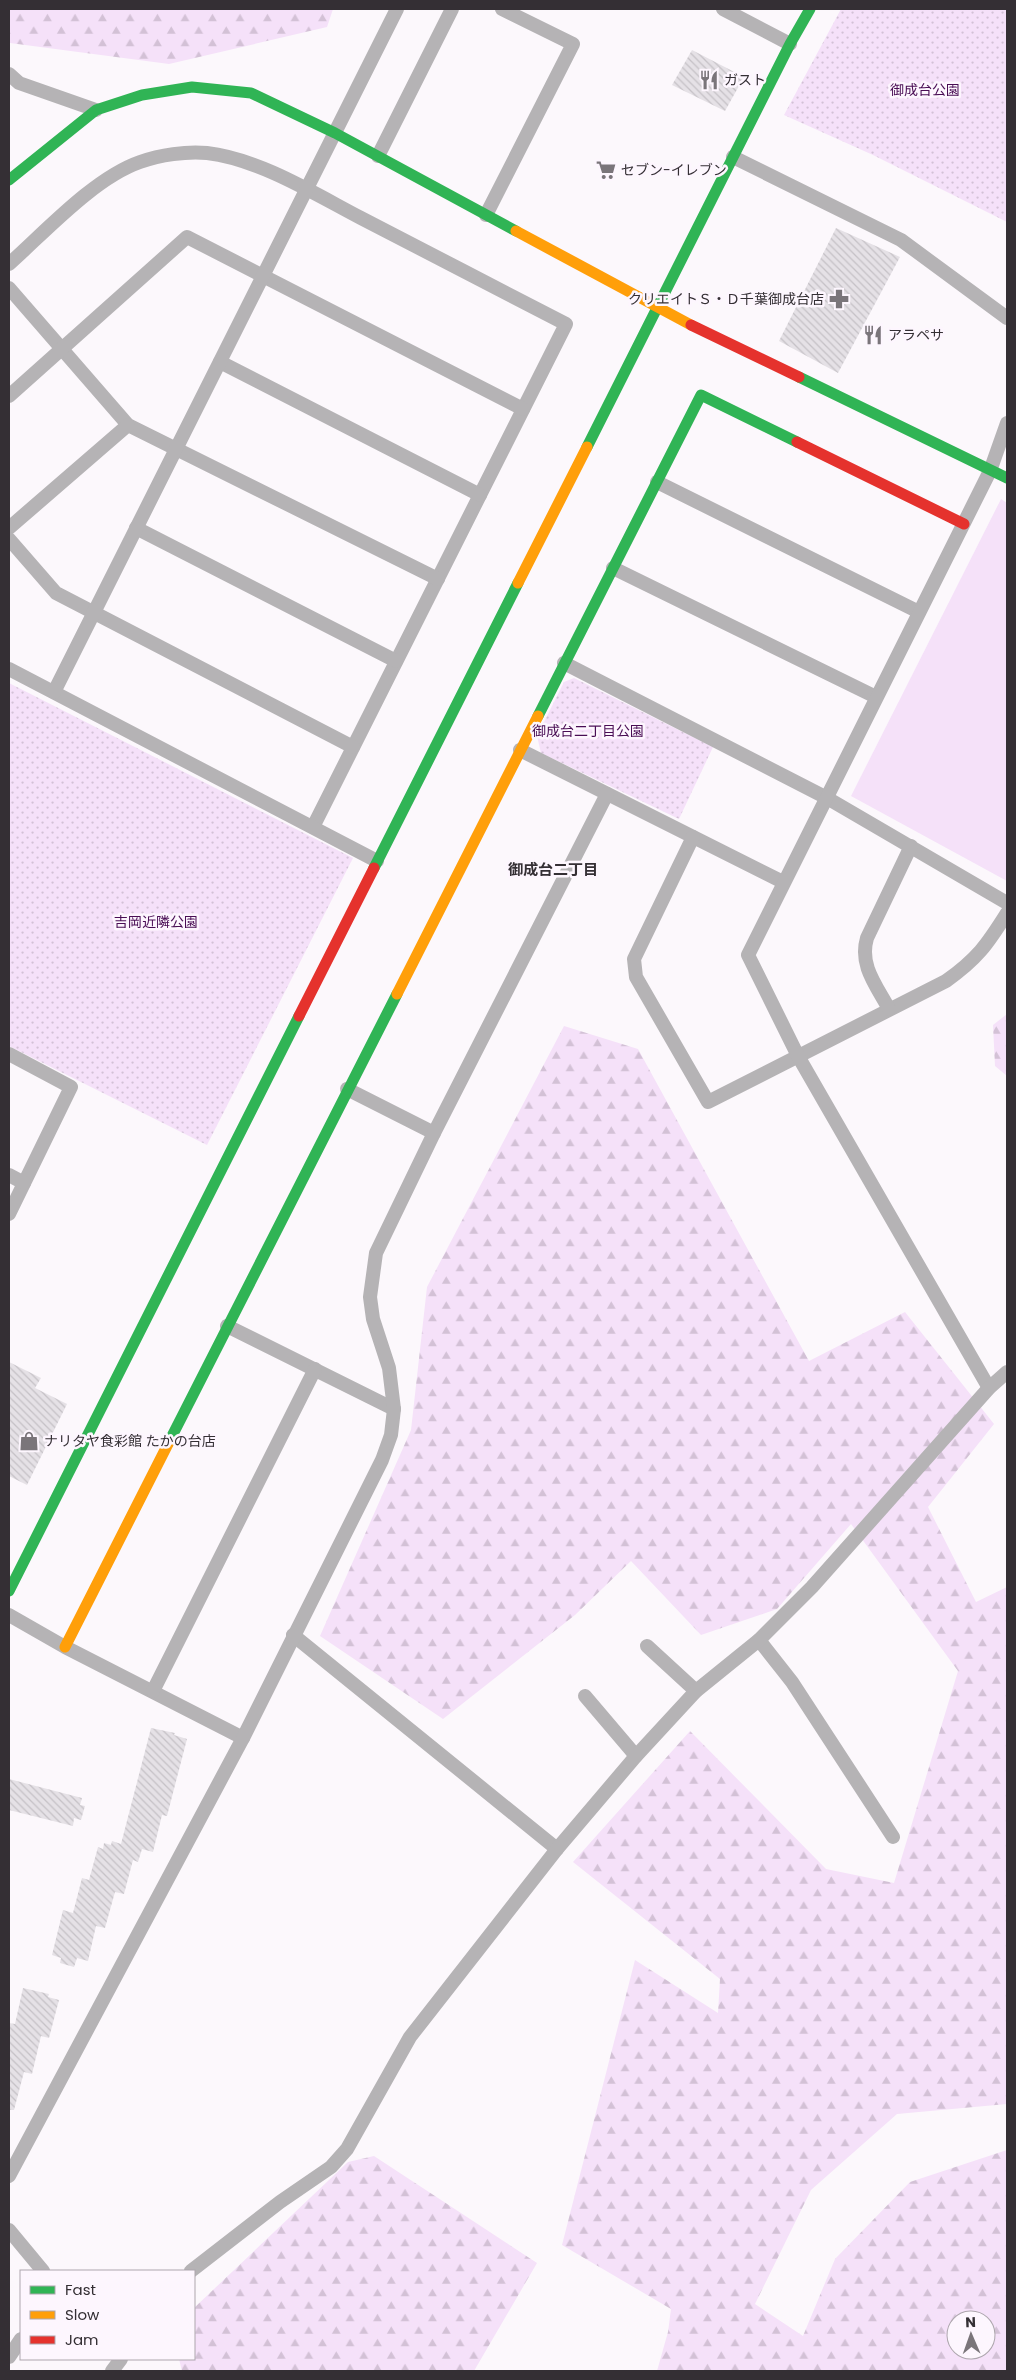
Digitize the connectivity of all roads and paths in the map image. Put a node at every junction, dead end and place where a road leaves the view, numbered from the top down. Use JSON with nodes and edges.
{"nodes":[{"id":1,"x":397,"y":9,"type":"edge"},
{"id":2,"x":452,"y":9,"type":"edge"},
{"id":3,"x":502,"y":9,"type":"edge"},
{"id":4,"x":723,"y":9,"type":"edge"},
{"id":5,"x":810,"y":9,"type":"edge"},
{"id":6,"x":790,"y":44,"type":"junction"},
{"id":7,"x":9,"y":74,"type":"edge"},
{"id":8,"x":96,"y":110,"type":"junction"},
{"id":9,"x":336,"y":133,"type":"junction"},
{"id":10,"x":378,"y":156,"type":"junction"},
{"id":11,"x":733,"y":157,"type":"junction"},
{"id":12,"x":9,"y":180,"type":"edge"},
{"id":13,"x":308,"y":190,"type":"junction"},
{"id":14,"x":486,"y":215,"type":"junction"},
{"id":15,"x":9,"y":264,"type":"edge"},
{"id":16,"x":263,"y":276,"type":"junction"},
{"id":17,"x":9,"y":288,"type":"edge"},
{"id":18,"x":657,"y":308,"type":"junction"},
{"id":19,"x":1007,"y":318,"type":"edge"},
{"id":20,"x":61,"y":349,"type":"junction"},
{"id":21,"x":220,"y":362,"type":"junction"},
{"id":22,"x":9,"y":396,"type":"edge"},
{"id":23,"x":523,"y":409,"type":"junction"},
{"id":24,"x":1007,"y":422,"type":"edge"},
{"id":25,"x":128,"y":425,"type":"junction"},
{"id":26,"x":176,"y":449,"type":"junction"},
{"id":27,"x":990,"y":471,"type":"junction"},
{"id":28,"x":1007,"y":478,"type":"edge"},
{"id":29,"x":657,"y":482,"type":"junction"},
{"id":30,"x":480,"y":495,"type":"junction"},
{"id":31,"x":964,"y":524,"type":"junction"},
{"id":32,"x":9,"y":528,"type":"edge"},
{"id":33,"x":136,"y":528,"type":"junction"},
{"id":34,"x":9,"y":539,"type":"edge"},
{"id":35,"x":613,"y":568,"type":"junction"},
{"id":36,"x":438,"y":579,"type":"junction"},
{"id":37,"x":919,"y":612,"type":"junction"},
{"id":38,"x":94,"y":613,"type":"junction"},
{"id":39,"x":396,"y":662,"type":"junction"},
{"id":40,"x":564,"y":664,"type":"junction"},
{"id":41,"x":9,"y":669,"type":"edge"},
{"id":42,"x":54,"y":692,"type":"junction"},
{"id":43,"x":876,"y":697,"type":"junction"},
{"id":44,"x":353,"y":747,"type":"junction"},
{"id":45,"x":520,"y":750,"type":"junction"},
{"id":46,"x":607,"y":794,"type":"junction"},
{"id":47,"x":827,"y":798,"type":"junction"},
{"id":48,"x":313,"y":827,"type":"junction"},
{"id":49,"x":693,"y":837,"type":"junction"},
{"id":50,"x":911,"y":846,"type":"junction"},
{"id":51,"x":377,"y":861,"type":"junction"},
{"id":52,"x":783,"y":882,"type":"junction"},
{"id":53,"x":1007,"y":903,"type":"edge"},
{"id":54,"x":1007,"y":913,"type":"edge"},
{"id":55,"x":889,"y":1009,"type":"junction"},
{"id":56,"x":9,"y":1054,"type":"edge"},
{"id":57,"x":798,"y":1056,"type":"junction"},
{"id":58,"x":347,"y":1089,"type":"junction"},
{"id":59,"x":434,"y":1133,"type":"junction"},
{"id":60,"x":9,"y":1175,"type":"edge"},
{"id":61,"x":24,"y":1182,"type":"junction"},
{"id":62,"x":9,"y":1214,"type":"edge"},
{"id":63,"x":228,"y":1326,"type":"junction"},
{"id":64,"x":315,"y":1370,"type":"junction"},
{"id":65,"x":1007,"y":1372,"type":"edge"},
{"id":66,"x":989,"y":1388,"type":"junction"},
{"id":67,"x":394,"y":1409,"type":"junction"},
{"id":68,"x":9,"y":1591,"type":"edge"},
{"id":69,"x":9,"y":1615,"type":"edge"},
{"id":70,"x":293,"y":1635,"type":"junction"},
{"id":71,"x":759,"y":1640,"type":"junction"},
{"id":72,"x":647,"y":1646,"type":"dead end"},
{"id":73,"x":65,"y":1647,"type":"junction"},
{"id":74,"x":153,"y":1691,"type":"junction"},
{"id":75,"x":696,"y":1691,"type":"junction"},
{"id":76,"x":585,"y":1696,"type":"dead end"},
{"id":77,"x":243,"y":1738,"type":"junction"},
{"id":78,"x":636,"y":1756,"type":"junction"},
{"id":79,"x":893,"y":1837,"type":"dead end"},
{"id":80,"x":557,"y":1849,"type":"junction"},
{"id":81,"x":9,"y":2176,"type":"edge"},
{"id":82,"x":9,"y":2230,"type":"edge"},
{"id":83,"x":42,"y":2270,"type":"edge"},
{"id":84,"x":192,"y":2270,"type":"edge"},
{"id":85,"x":20,"y":2340,"type":"edge"},
{"id":86,"x":9,"y":2357,"type":"edge"},
{"id":87,"x":120,"y":2360,"type":"edge"},
{"id":88,"x":112,"y":2371,"type":"edge"}],
"edges":[{"from":1,"to":9,"type":"street"},
{"from":2,"to":10,"type":"street"},
{"from":3,"to":14,"type":"street"},
{"from":4,"to":6,"type":"street"},
{"from":5,"to":6,"type":"street"},
{"from":6,"to":11,"type":"street"},
{"from":7,"to":8,"type":"street"},
{"from":8,"to":9,"type":"street"},
{"from":8,"to":12,"type":"street"},
{"from":9,"to":10,"type":"street"},
{"from":9,"to":13,"type":"street"},
{"from":10,"to":14,"type":"street"},
{"from":11,"to":18,"type":"street"},
{"from":11,"to":19,"type":"street"},
{"from":13,"to":15,"type":"street"},
{"from":13,"to":16,"type":"street"},
{"from":13,"to":23,"type":"street"},
{"from":14,"to":18,"type":"street"},
{"from":16,"to":20,"type":"street"},
{"from":16,"to":21,"type":"street"},
{"from":16,"to":23,"type":"street"},
{"from":17,"to":20,"type":"street"},
{"from":18,"to":27,"type":"street"},
{"from":18,"to":51,"type":"street"},
{"from":20,"to":22,"type":"street"},
{"from":20,"to":25,"type":"street"},
{"from":21,"to":26,"type":"street"},
{"from":21,"to":30,"type":"street"},
{"from":23,"to":30,"type":"street"},
{"from":24,"to":27,"type":"street"},
{"from":25,"to":26,"type":"street"},
{"from":25,"to":32,"type":"street"},
{"from":26,"to":33,"type":"street"},
{"from":26,"to":36,"type":"street"},
{"from":27,"to":28,"type":"street"},
{"from":27,"to":31,"type":"street"},
{"from":29,"to":31,"type":"street"},
{"from":29,"to":35,"type":"street"},
{"from":29,"to":37,"type":"street"},
{"from":30,"to":36,"type":"street"},
{"from":31,"to":37,"type":"street"},
{"from":33,"to":38,"type":"street"},
{"from":33,"to":39,"type":"street"},
{"from":34,"to":38,"type":"street"},
{"from":35,"to":40,"type":"street"},
{"from":35,"to":43,"type":"street"},
{"from":36,"to":39,"type":"street"},
{"from":37,"to":43,"type":"street"},
{"from":38,"to":42,"type":"street"},
{"from":38,"to":44,"type":"street"},
{"from":39,"to":44,"type":"street"},
{"from":40,"to":45,"type":"street"},
{"from":40,"to":47,"type":"street"},
{"from":41,"to":42,"type":"street"},
{"from":42,"to":48,"type":"street"},
{"from":43,"to":47,"type":"street"},
{"from":44,"to":48,"type":"street"},
{"from":45,"to":46,"type":"street"},
{"from":45,"to":58,"type":"street"},
{"from":46,"to":49,"type":"street"},
{"from":46,"to":59,"type":"street"},
{"from":47,"to":50,"type":"street"},
{"from":47,"to":52,"type":"street"},
{"from":48,"to":51,"type":"street"},
{"from":49,"to":52,"type":"street"},
{"from":49,"to":57,"type":"street"},
{"from":50,"to":53,"type":"street"},
{"from":50,"to":55,"type":"street"},
{"from":51,"to":68,"type":"street"},
{"from":52,"to":57,"type":"street"},
{"from":54,"to":55,"type":"street"},
{"from":55,"to":57,"type":"street"},
{"from":56,"to":61,"type":"street"},
{"from":57,"to":66,"type":"street"},
{"from":58,"to":59,"type":"street"},
{"from":58,"to":63,"type":"street"},
{"from":59,"to":67,"type":"street"},
{"from":60,"to":61,"type":"street"},
{"from":61,"to":62,"type":"street"},
{"from":63,"to":64,"type":"street"},
{"from":63,"to":73,"type":"street"},
{"from":64,"to":67,"type":"street"},
{"from":64,"to":74,"type":"street"},
{"from":65,"to":66,"type":"street"},
{"from":66,"to":71,"type":"street"},
{"from":67,"to":70,"type":"street"},
{"from":69,"to":73,"type":"street"},
{"from":70,"to":77,"type":"street"},
{"from":70,"to":80,"type":"street"},
{"from":71,"to":75,"type":"street"},
{"from":71,"to":79,"type":"street"},
{"from":72,"to":75,"type":"street"},
{"from":73,"to":74,"type":"street"},
{"from":74,"to":77,"type":"street"},
{"from":75,"to":78,"type":"street"},
{"from":76,"to":78,"type":"street"},
{"from":77,"to":81,"type":"street"},
{"from":78,"to":80,"type":"street"},
{"from":80,"to":84,"type":"street"},
{"from":82,"to":83,"type":"street"},
{"from":85,"to":86,"type":"street"},
{"from":87,"to":88,"type":"street"}]}
